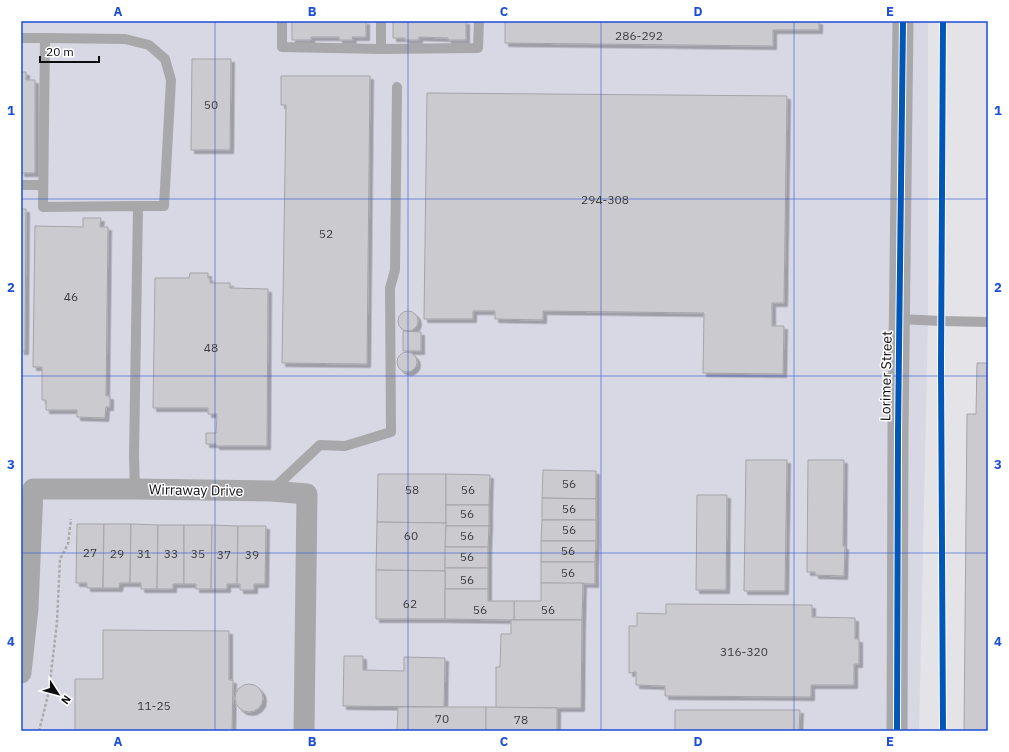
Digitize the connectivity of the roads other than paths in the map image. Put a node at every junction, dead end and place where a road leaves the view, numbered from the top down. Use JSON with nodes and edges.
{"nodes":[{"id":1,"x":282,"y":21,"type":"edge"},
{"id":2,"x":381,"y":21,"type":"edge"},
{"id":3,"x":478,"y":21,"type":"edge"},
{"id":4,"x":903,"y":21,"type":"edge"},
{"id":5,"x":21,"y":38,"type":"edge"},
{"id":6,"x":45,"y":38,"type":"junction"},
{"id":7,"x":381,"y":49,"type":"junction"},
{"id":8,"x":397,"y":87,"type":"dead end"},
{"id":9,"x":21,"y":185,"type":"edge"},
{"id":10,"x":44,"y":185,"type":"junction"},
{"id":11,"x":138,"y":206,"type":"junction"},
{"id":12,"x":899,"y":319,"type":"junction"},
{"id":13,"x":988,"y":322,"type":"edge"},
{"id":14,"x":135,"y":489,"type":"junction"},
{"id":15,"x":271,"y":490,"type":"junction"},
{"id":16,"x":21,"y":673,"type":"edge"},
{"id":17,"x":304,"y":731,"type":"edge"},
{"id":18,"x":898,"y":731,"type":"edge"}],
"edges":[{"from":1,"to":7,"type":"lane"},
{"from":2,"to":7,"type":"lane"},
{"from":3,"to":7,"type":"lane"},
{"from":4,"to":12,"type":"street","name":"Lorimer Street"},
{"from":5,"to":6,"type":"lane"},
{"from":6,"to":10,"type":"lane"},
{"from":6,"to":11,"type":"lane"},
{"from":8,"to":15,"type":"lane"},
{"from":9,"to":10,"type":"lane"},
{"from":10,"to":11,"type":"lane"},
{"from":11,"to":14,"type":"lane"},
{"from":12,"to":13,"type":"lane"},
{"from":12,"to":18,"type":"street","name":"Lorimer Street"},
{"from":14,"to":15,"type":"street","name":"Wirraway Drive"},
{"from":14,"to":16,"type":"street","name":"Wirraway Drive"},
{"from":15,"to":17,"type":"street","name":"Wirraway Drive"}]}
